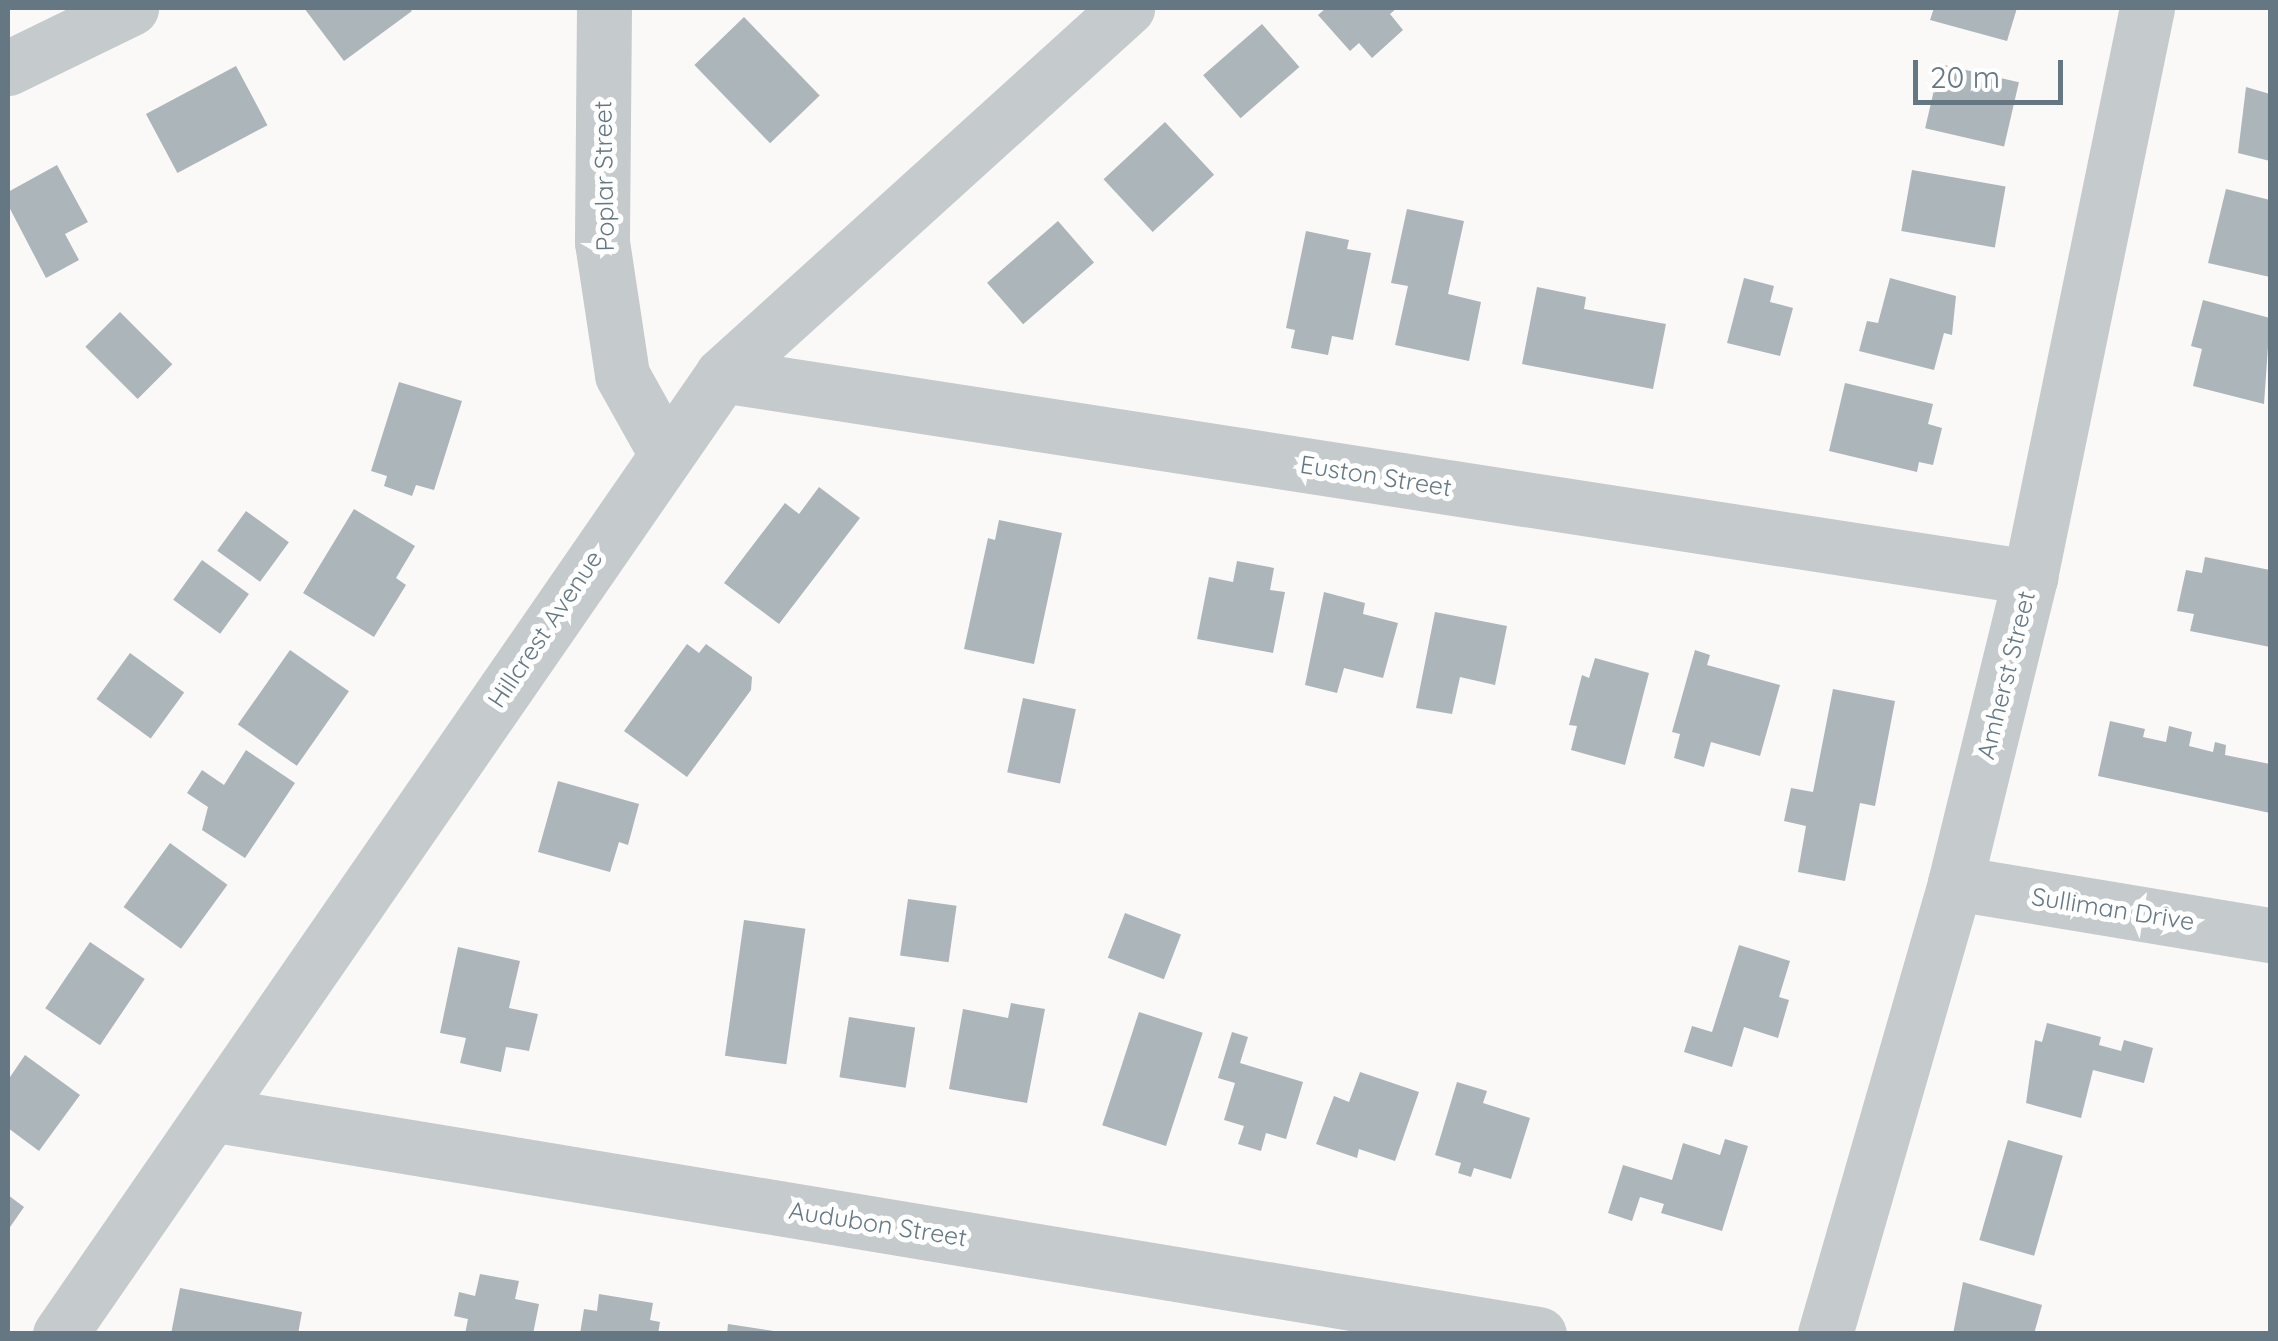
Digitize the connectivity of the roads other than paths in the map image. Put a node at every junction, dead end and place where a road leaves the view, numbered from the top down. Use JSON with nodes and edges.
{"nodes":[{"id":1,"x":132,"y":8,"type":"edge"},
{"id":2,"x":604,"y":8,"type":"edge"},
{"id":3,"x":1126,"y":8,"type":"edge"},
{"id":4,"x":2147,"y":8,"type":"edge"},
{"id":5,"x":8,"y":68,"type":"edge"},
{"id":6,"x":722,"y":375,"type":"junction"},
{"id":7,"x":665,"y":452,"type":"junction"},
{"id":8,"x":2030,"y":577,"type":"junction"},
{"id":9,"x":1955,"y":883,"type":"junction"},
{"id":10,"x":2270,"y":934,"type":"edge"},
{"id":11,"x":217,"y":1115,"type":"junction"},
{"id":12,"x":60,"y":1334,"type":"edge"},
{"id":13,"x":1539,"y":1334,"type":"edge"},
{"id":14,"x":1825,"y":1334,"type":"edge"}],
"edges":[{"from":1,"to":5,"type":"street"},
{"from":2,"to":7,"type":"street","name":"Poplar Street"},
{"from":3,"to":6,"type":"street","name":"Hillcrest Avenue"},
{"from":4,"to":8,"type":"street","name":"Amherst Street"},
{"from":6,"to":7,"type":"street","name":"Hillcrest Avenue"},
{"from":6,"to":8,"type":"street","name":"Euston Street"},
{"from":7,"to":11,"type":"street","name":"Hillcrest Avenue"},
{"from":8,"to":9,"type":"street","name":"Amherst Street"},
{"from":9,"to":10,"type":"street","name":"Sulliman Drive"},
{"from":9,"to":14,"type":"street","name":"Amherst Street"},
{"from":11,"to":12,"type":"street","name":"Hillcrest Avenue"},
{"from":11,"to":13,"type":"street","name":"Audubon Street"}]}
